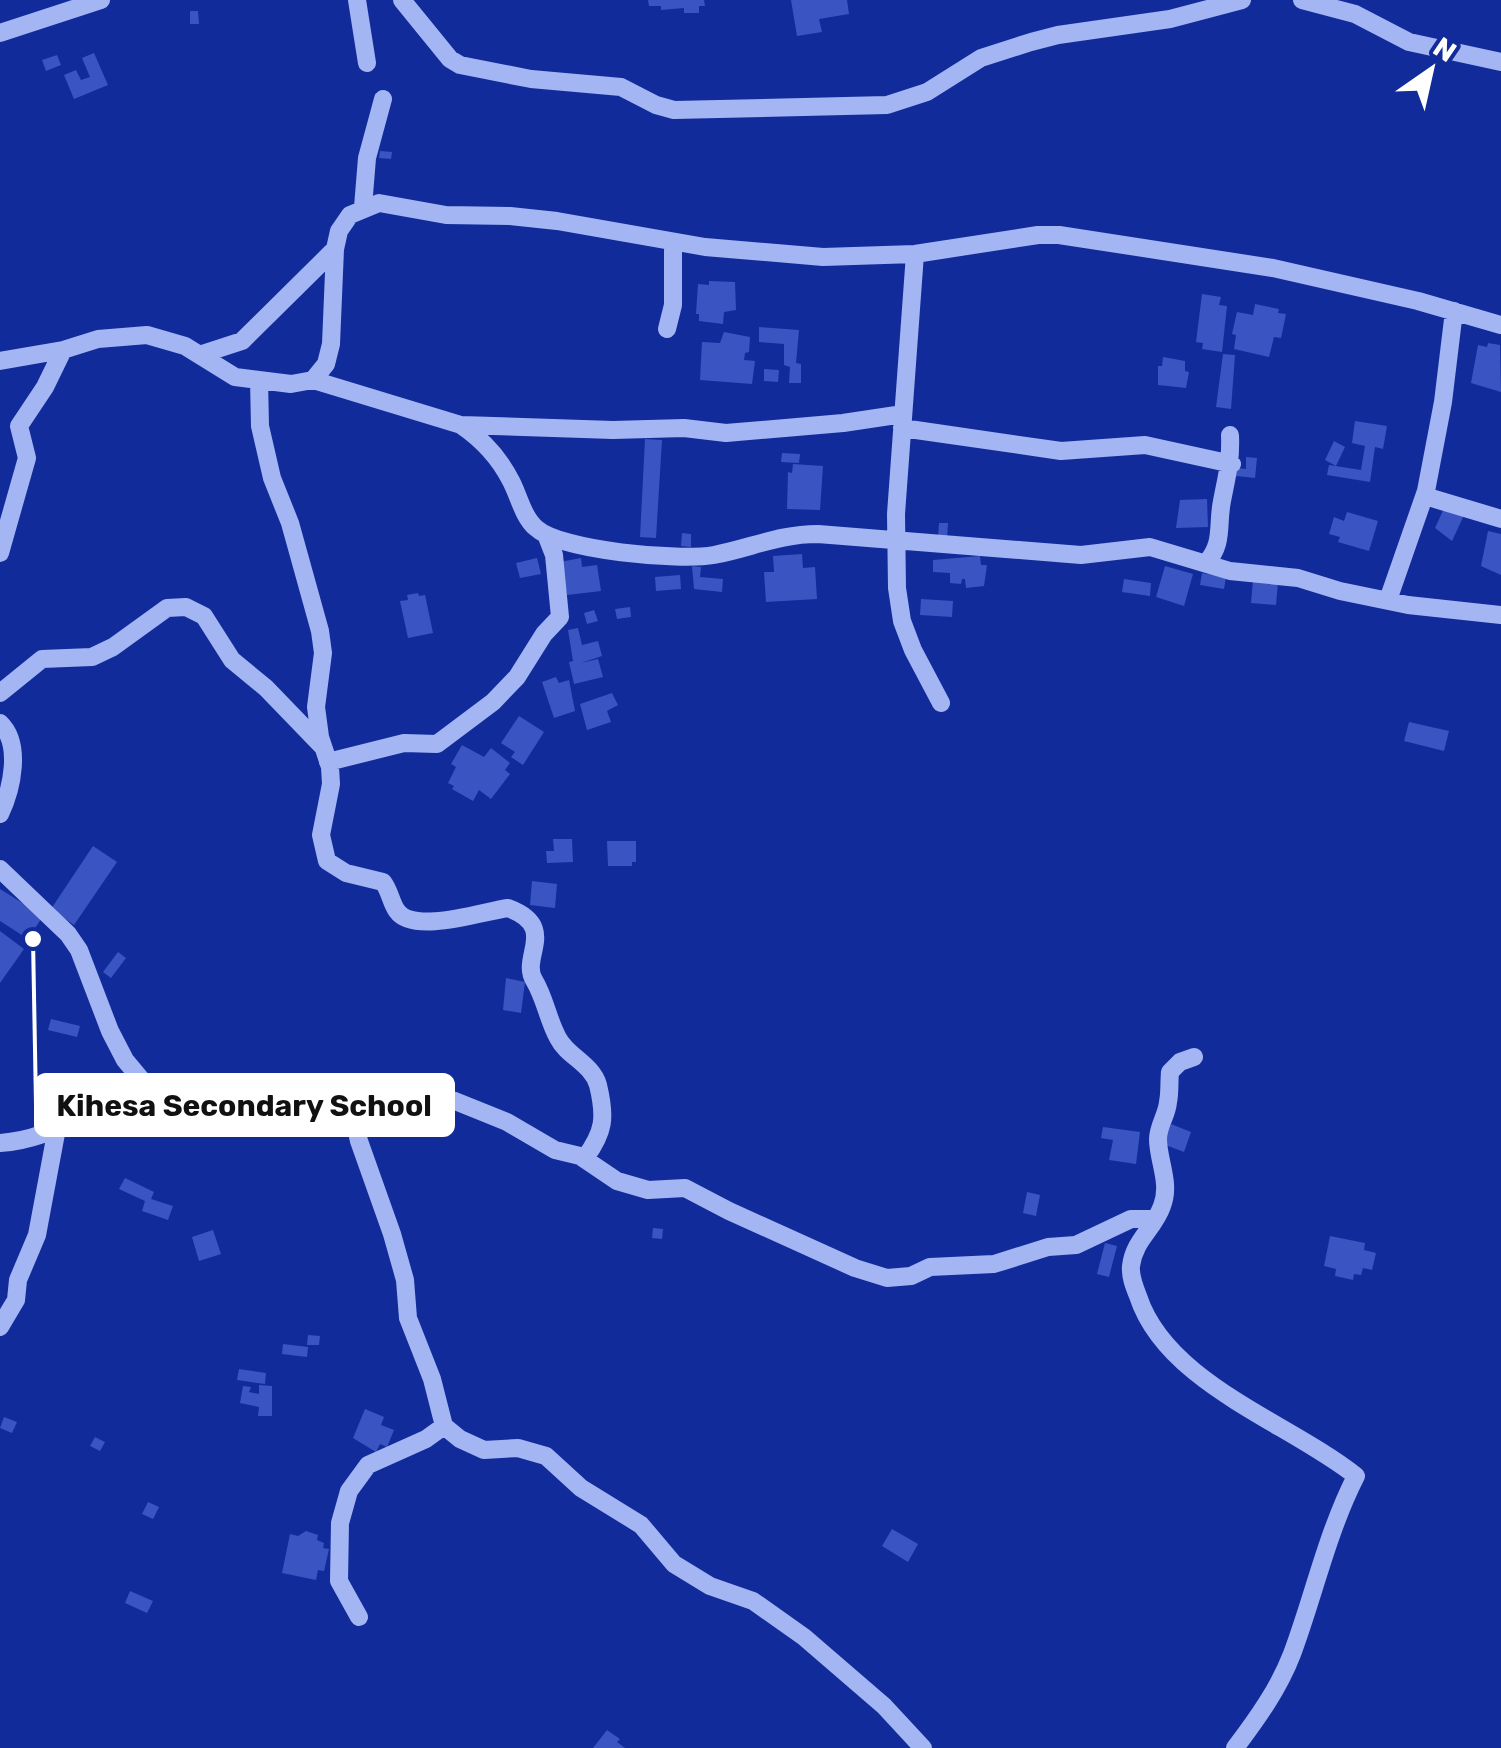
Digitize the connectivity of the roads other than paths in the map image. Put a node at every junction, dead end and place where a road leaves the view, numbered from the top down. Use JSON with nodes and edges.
{"nodes":[{"id":1,"x":101,"y":0,"type":"edge"},
{"id":2,"x":357,"y":0,"type":"edge"},
{"id":3,"x":402,"y":0,"type":"edge"},
{"id":4,"x":1242,"y":0,"type":"edge"},
{"id":5,"x":1302,"y":0,"type":"edge"},
{"id":6,"x":0,"y":34,"type":"edge"},
{"id":7,"x":368,"y":62,"type":"dead end"},
{"id":8,"x":1501,"y":62,"type":"edge"},
{"id":9,"x":383,"y":99,"type":"dead end"},
{"id":10,"x":363,"y":207,"type":"junction"},
{"id":11,"x":673,"y":242,"type":"junction"},
{"id":12,"x":335,"y":249,"type":"junction"},
{"id":13,"x":915,"y":254,"type":"junction"},
{"id":14,"x":1454,"y":311,"type":"junction"},
{"id":15,"x":1501,"y":326,"type":"edge"},
{"id":16,"x":667,"y":328,"type":"dead end"},
{"id":17,"x":62,"y":350,"type":"junction"},
{"id":18,"x":199,"y":355,"type":"junction"},
{"id":19,"x":0,"y":360,"type":"edge"},
{"id":20,"x":259,"y":380,"type":"junction"},
{"id":21,"x":313,"y":380,"type":"junction"},
{"id":22,"x":902,"y":421,"type":"junction"},
{"id":23,"x":461,"y":425,"type":"junction"},
{"id":24,"x":1230,"y":435,"type":"dead end"},
{"id":25,"x":1232,"y":464,"type":"junction"},
{"id":26,"x":1424,"y":496,"type":"junction"},
{"id":27,"x":1501,"y":519,"type":"edge"},
{"id":28,"x":547,"y":537,"type":"junction"},
{"id":29,"x":895,"y":539,"type":"junction"},
{"id":30,"x":0,"y":554,"type":"edge"},
{"id":31,"x":1206,"y":564,"type":"junction"},
{"id":32,"x":1388,"y":600,"type":"junction"},
{"id":33,"x":1501,"y":614,"type":"edge"},
{"id":34,"x":0,"y":693,"type":"edge"},
{"id":35,"x":941,"y":702,"type":"dead end"},
{"id":36,"x":0,"y":723,"type":"edge"},
{"id":37,"x":326,"y":755,"type":"junction"},
{"id":38,"x":0,"y":814,"type":"edge"},
{"id":39,"x":0,"y":869,"type":"edge"},
{"id":40,"x":1194,"y":1056,"type":"dead end"},
{"id":41,"x":144,"y":1084,"type":"junction"},
{"id":42,"x":345,"y":1091,"type":"junction"},
{"id":43,"x":58,"y":1128,"type":"junction"},
{"id":44,"x":0,"y":1143,"type":"edge"},
{"id":45,"x":585,"y":1158,"type":"junction"},
{"id":46,"x":1154,"y":1219,"type":"junction"},
{"id":47,"x":0,"y":1327,"type":"edge"},
{"id":48,"x":444,"y":1426,"type":"junction"},
{"id":49,"x":360,"y":1617,"type":"dead end"},
{"id":50,"x":923,"y":1748,"type":"edge"},
{"id":51,"x":1235,"y":1748,"type":"edge"}],
"edges":[{"from":1,"to":6,"type":"street"},
{"from":2,"to":7,"type":"street"},
{"from":3,"to":4,"type":"street"},
{"from":5,"to":8,"type":"street"},
{"from":9,"to":10,"type":"street"},
{"from":10,"to":11,"type":"street"},
{"from":10,"to":12,"type":"street"},
{"from":11,"to":13,"type":"street"},
{"from":11,"to":16,"type":"street"},
{"from":12,"to":18,"type":"street"},
{"from":12,"to":21,"type":"street"},
{"from":13,"to":14,"type":"street"},
{"from":13,"to":22,"type":"street"},
{"from":14,"to":15,"type":"street"},
{"from":14,"to":26,"type":"street"},
{"from":17,"to":18,"type":"street"},
{"from":17,"to":19,"type":"street"},
{"from":17,"to":30,"type":"street"},
{"from":18,"to":20,"type":"street"},
{"from":20,"to":21,"type":"street"},
{"from":20,"to":37,"type":"street"},
{"from":21,"to":23,"type":"street"},
{"from":22,"to":23,"type":"street"},
{"from":22,"to":25,"type":"street"},
{"from":22,"to":29,"type":"street"},
{"from":23,"to":28,"type":"street"},
{"from":24,"to":25,"type":"street"},
{"from":25,"to":31,"type":"street"},
{"from":26,"to":27,"type":"street"},
{"from":26,"to":32,"type":"street"},
{"from":28,"to":29,"type":"street"},
{"from":28,"to":37,"type":"street"},
{"from":29,"to":31,"type":"street"},
{"from":29,"to":35,"type":"street"},
{"from":31,"to":32,"type":"street"},
{"from":32,"to":33,"type":"street"},
{"from":34,"to":37,"type":"street"},
{"from":36,"to":38,"type":"street"},
{"from":37,"to":45,"type":"street"},
{"from":39,"to":41,"type":"street"},
{"from":40,"to":46,"type":"street"},
{"from":41,"to":42,"type":"street"},
{"from":41,"to":43,"type":"street"},
{"from":42,"to":45,"type":"street"},
{"from":42,"to":48,"type":"street"},
{"from":43,"to":44,"type":"street"},
{"from":43,"to":47,"type":"street"},
{"from":45,"to":46,"type":"street"},
{"from":46,"to":51,"type":"street"},
{"from":48,"to":49,"type":"street"},
{"from":48,"to":50,"type":"street"}]}
